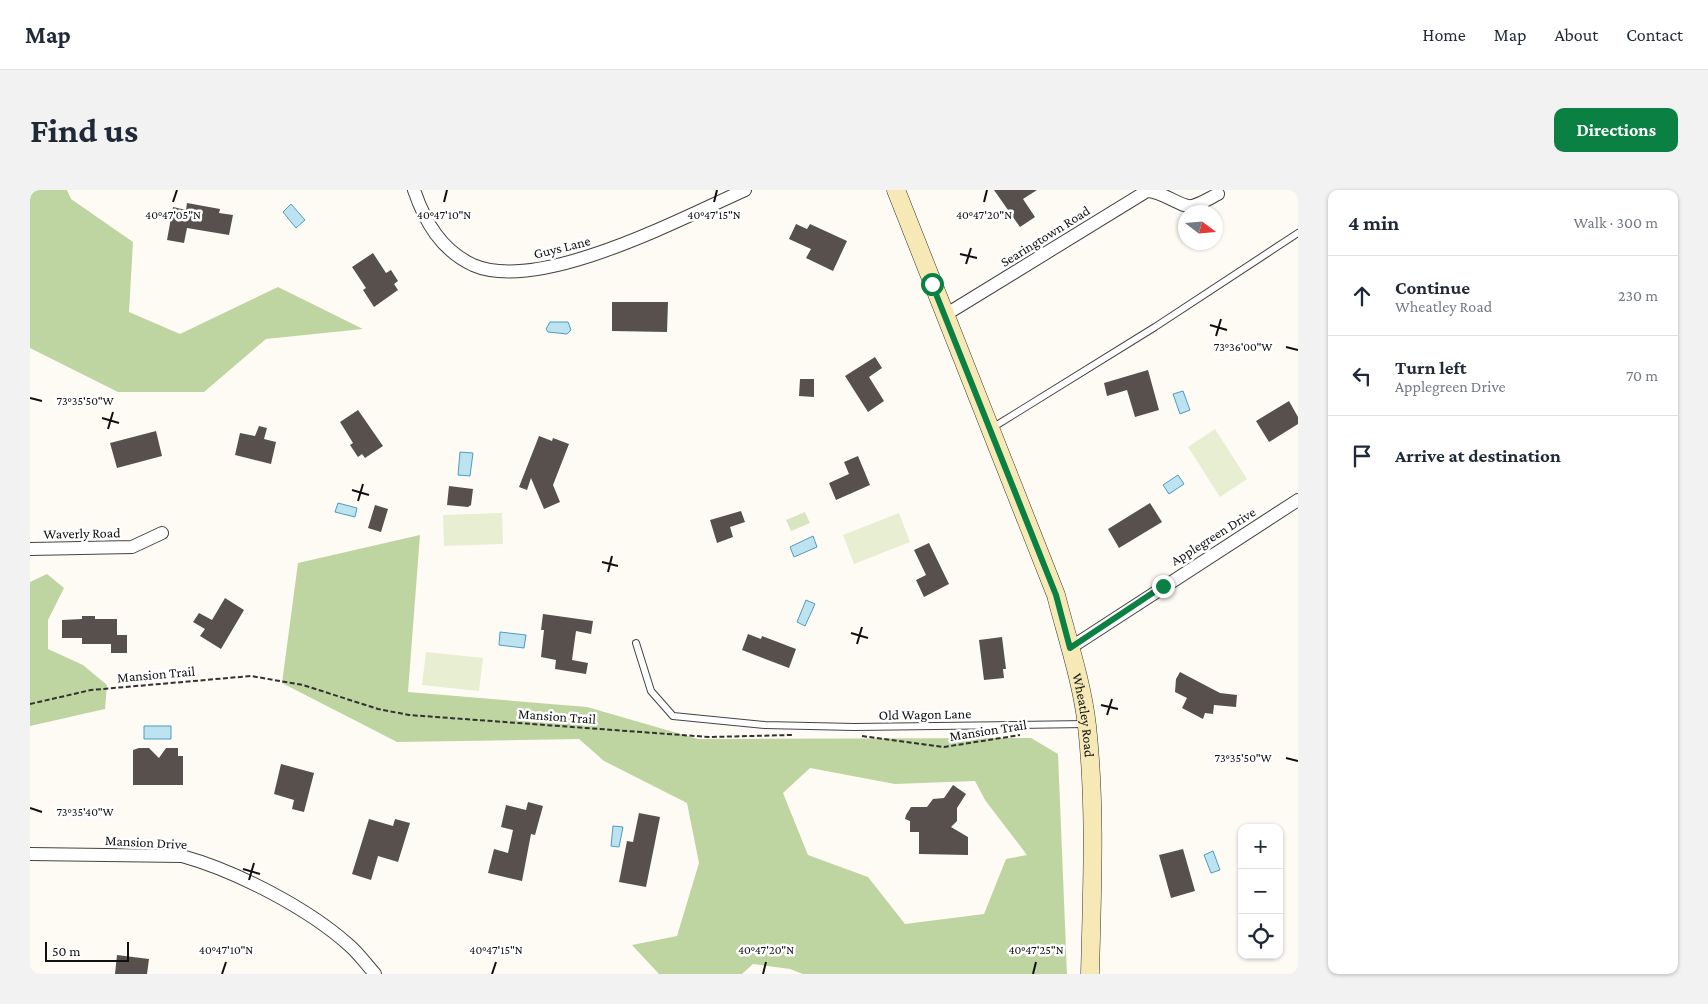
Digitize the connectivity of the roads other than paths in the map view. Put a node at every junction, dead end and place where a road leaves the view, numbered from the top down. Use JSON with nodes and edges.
{"nodes":[{"id":1,"x":414,"y":190,"type":"edge"},
{"id":2,"x":745,"y":190,"type":"edge"},
{"id":3,"x":896,"y":190,"type":"edge"},
{"id":4,"x":1218,"y":194,"type":"dead end"},
{"id":5,"x":1298,"y":232,"type":"edge"},
{"id":6,"x":945,"y":315,"type":"junction"},
{"id":7,"x":991,"y":428,"type":"junction"},
{"id":8,"x":1298,"y":500,"type":"edge"},
{"id":9,"x":162,"y":533,"type":"dead end"},
{"id":10,"x":30,"y":549,"type":"edge"},
{"id":11,"x":636,"y":643,"type":"dead end"},
{"id":12,"x":1070,"y":648,"type":"junction"},
{"id":13,"x":1086,"y":724,"type":"junction"},
{"id":14,"x":30,"y":854,"type":"edge"},
{"id":15,"x":375,"y":974,"type":"edge"},
{"id":16,"x":1090,"y":974,"type":"edge"}],
"edges":[{"from":1,"to":2,"type":"street","name":"Guys Lane"},
{"from":3,"to":6,"type":"street","name":"Wheatley Road"},
{"from":4,"to":6,"type":"street","name":"Searingtown Road"},
{"from":5,"to":7,"type":"lane"},
{"from":6,"to":7,"type":"street","name":"Wheatley Road"},
{"from":7,"to":12,"type":"street","name":"Wheatley Road"},
{"from":8,"to":12,"type":"street","name":"Applegreen Drive"},
{"from":9,"to":10,"type":"street","name":"Waverly Road"},
{"from":11,"to":13,"type":"lane","name":"Old Wagon Lane"},
{"from":12,"to":13,"type":"street","name":"Wheatley Road"},
{"from":13,"to":16,"type":"street","name":"Wheatley Road"},
{"from":14,"to":15,"type":"street","name":"Mansion Drive"}]}
